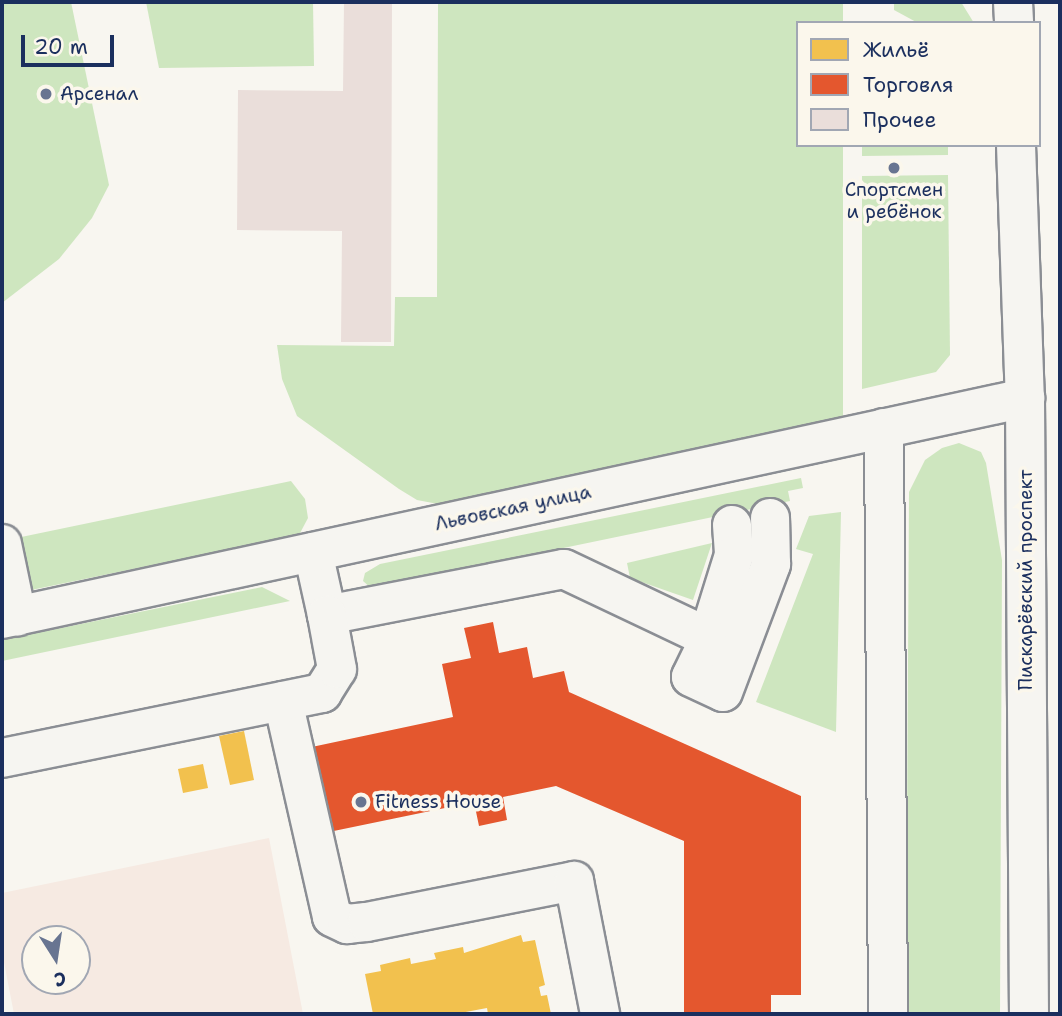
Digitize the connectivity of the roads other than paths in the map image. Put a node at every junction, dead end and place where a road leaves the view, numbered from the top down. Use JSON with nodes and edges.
{"nodes":[{"id":1,"x":1013,"y":2,"type":"edge"},
{"id":2,"x":1014,"y":21,"type":"edge"},
{"id":3,"x":1016,"y":147,"type":"edge"},
{"id":4,"x":1025,"y":398,"type":"junction"},
{"id":5,"x":884,"y":428,"type":"junction"},
{"id":6,"x":770,"y":518,"type":"dead end"},
{"id":7,"x":732,"y":526,"type":"dead end"},
{"id":8,"x":2,"y":544,"type":"edge"},
{"id":9,"x":313,"y":552,"type":"junction"},
{"id":10,"x":327,"y":615,"type":"junction"},
{"id":11,"x":9,"y":618,"type":"edge"},
{"id":12,"x":707,"y":637,"type":"junction"},
{"id":13,"x":283,"y":701,"type":"junction"},
{"id":14,"x":2,"y":758,"type":"edge"},
{"id":15,"x":600,"y":1014,"type":"edge"},
{"id":16,"x":888,"y":1014,"type":"edge"},
{"id":17,"x":1029,"y":1014,"type":"edge"}],
"edges":[{"from":1,"to":2,"type":"street"},
{"from":3,"to":4,"type":"street","name":"Пискарёвский проспект"},
{"from":4,"to":5,"type":"street","name":"Львовская улица"},
{"from":4,"to":17,"type":"street","name":"Пискарёвский проспект"},
{"from":5,"to":9,"type":"street","name":"Львовская улица"},
{"from":5,"to":16,"type":"street"},
{"from":6,"to":12,"type":"street"},
{"from":7,"to":12,"type":"street"},
{"from":8,"to":11,"type":"street"},
{"from":9,"to":10,"type":"street"},
{"from":9,"to":11,"type":"street","name":"Львовская улица"},
{"from":10,"to":12,"type":"street"},
{"from":10,"to":13,"type":"street"},
{"from":13,"to":14,"type":"street"},
{"from":13,"to":15,"type":"street"}]}
